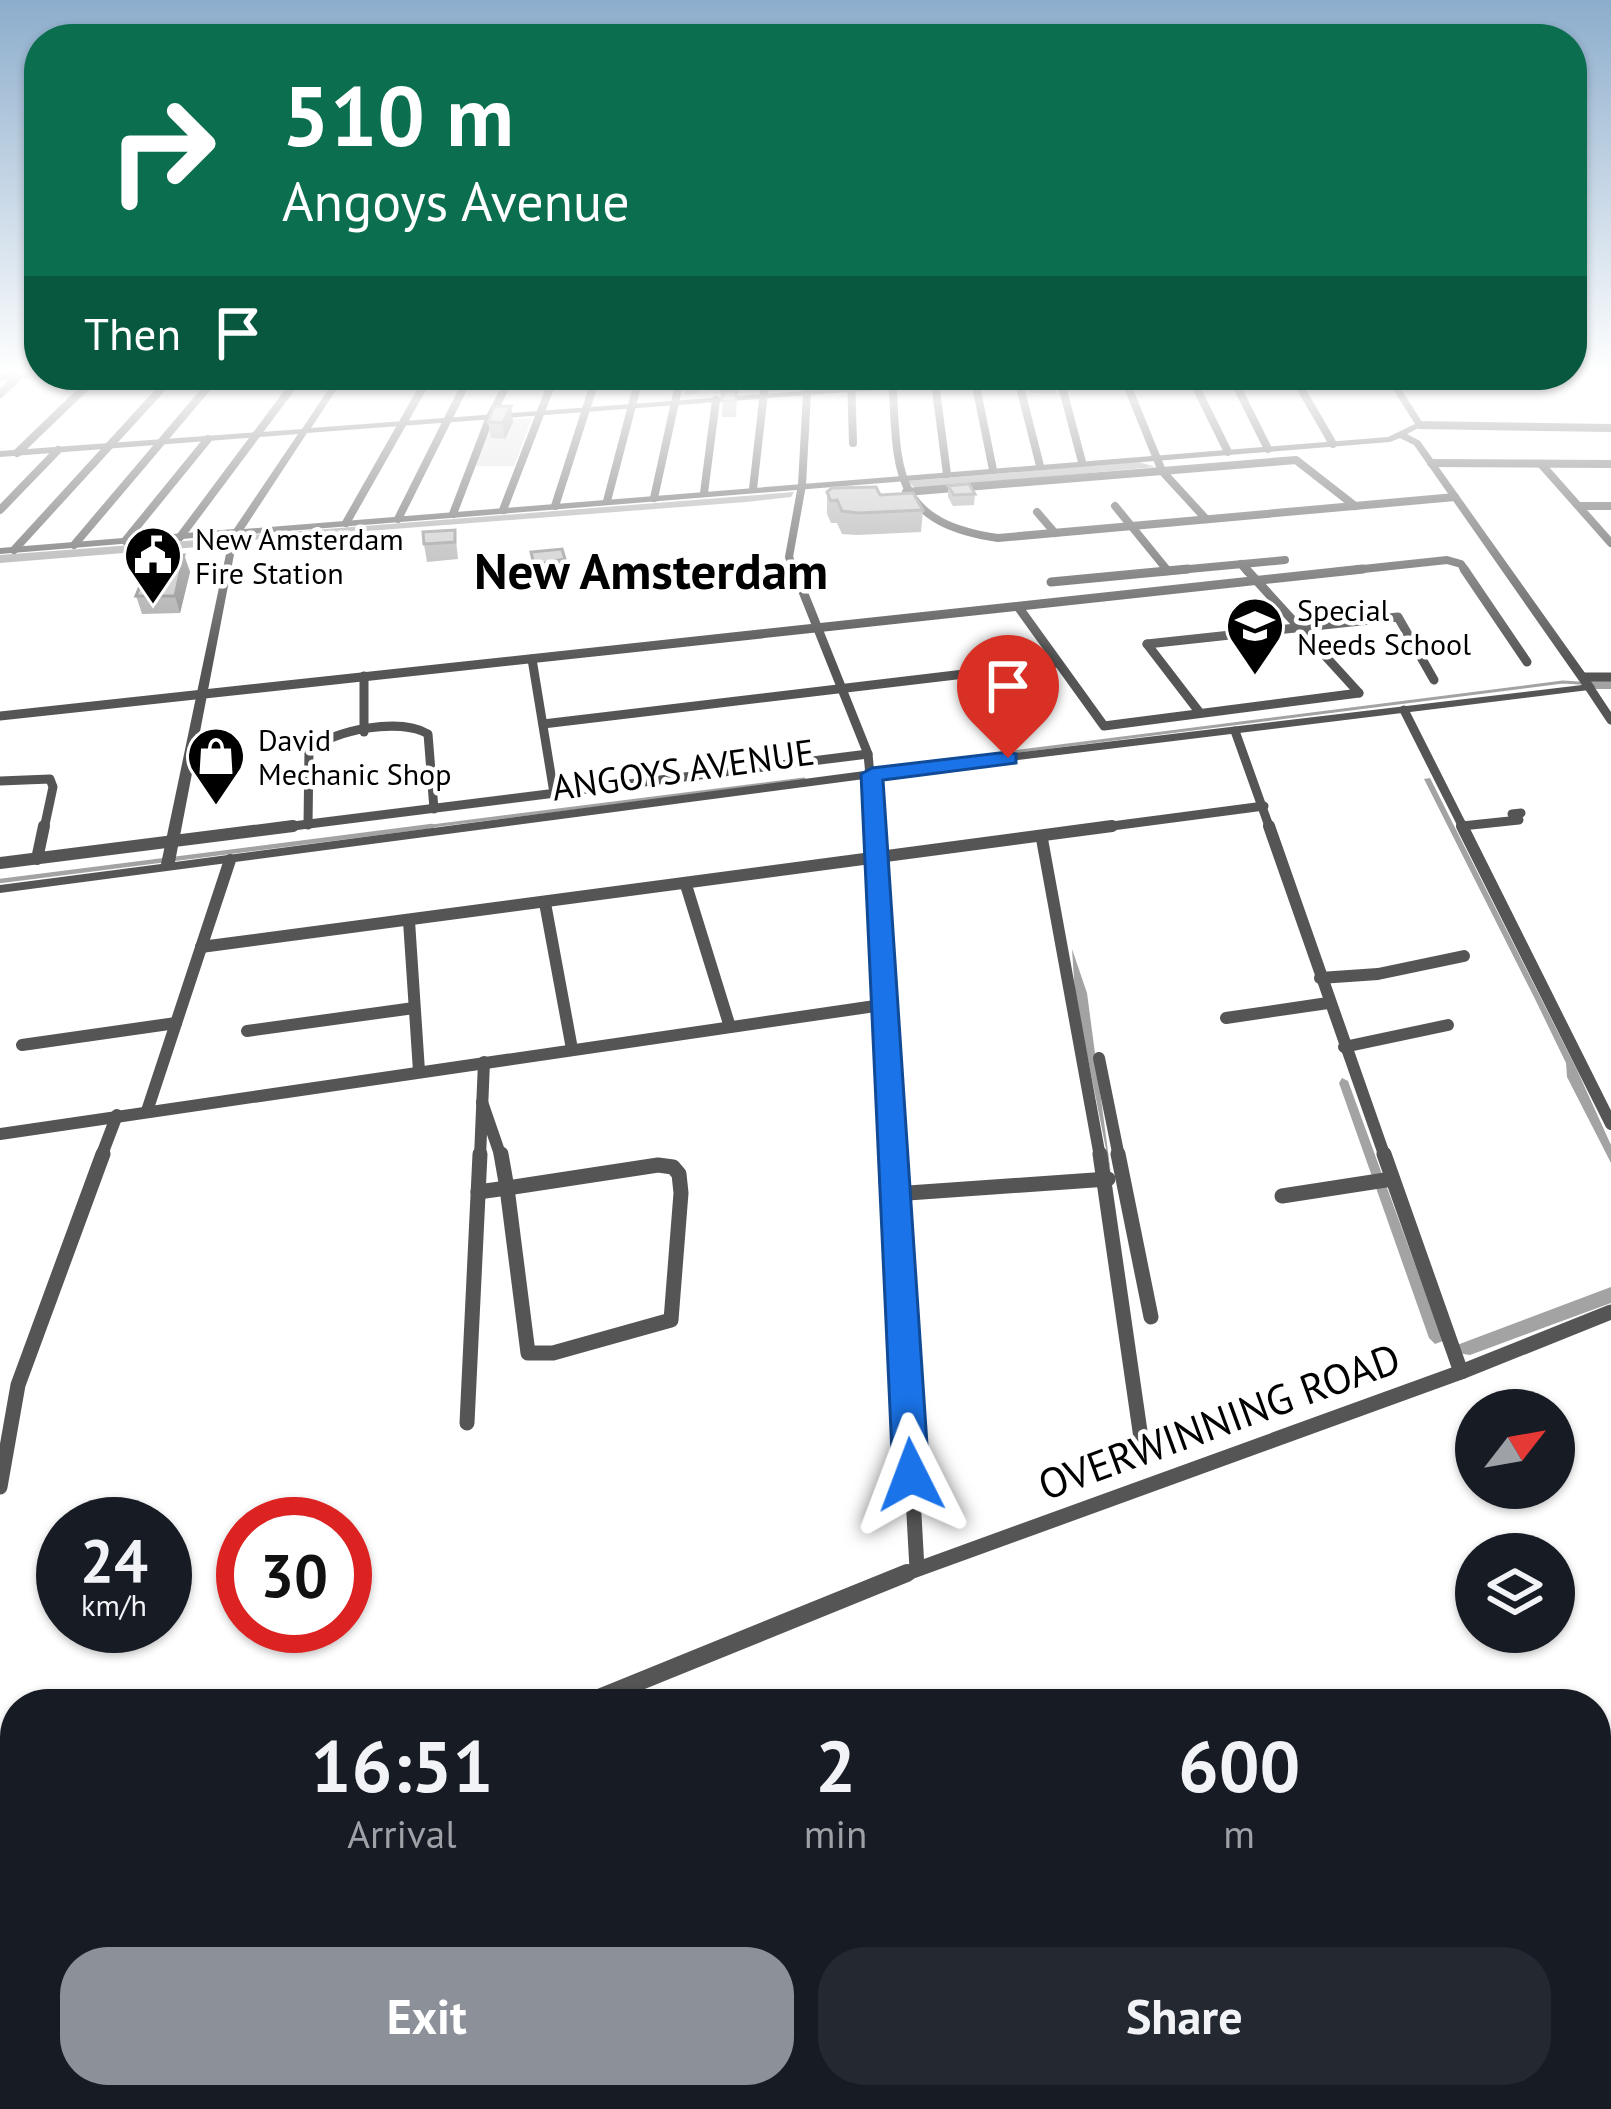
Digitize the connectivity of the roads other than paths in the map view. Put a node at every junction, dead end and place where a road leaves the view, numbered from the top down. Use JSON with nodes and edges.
{"nodes":[{"id":1,"x":41,"y":467,"type":"edge"},
{"id":2,"x":89,"y":467,"type":"edge"},
{"id":3,"x":138,"y":467,"type":"edge"},
{"id":4,"x":185,"y":467,"type":"edge"},
{"id":5,"x":232,"y":467,"type":"edge"},
{"id":6,"x":279,"y":467,"type":"edge"},
{"id":7,"x":377,"y":467,"type":"edge"},
{"id":8,"x":423,"y":467,"type":"edge"},
{"id":9,"x":471,"y":467,"type":"edge"},
{"id":10,"x":518,"y":467,"type":"edge"},
{"id":11,"x":567,"y":467,"type":"edge"},
{"id":12,"x":616,"y":467,"type":"edge"},
{"id":13,"x":661,"y":467,"type":"edge"},
{"id":14,"x":707,"y":467,"type":"edge"},
{"id":15,"x":756,"y":467,"type":"edge"},
{"id":16,"x":803,"y":467,"type":"edge"},
{"id":17,"x":898,"y":467,"type":"edge"},
{"id":18,"x":946,"y":467,"type":"edge"},
{"id":19,"x":1023,"y":467,"type":"edge"},
{"id":20,"x":1160,"y":467,"type":"edge"},
{"id":21,"x":1212,"y":467,"type":"edge"},
{"id":22,"x":1310,"y":467,"type":"edge"},
{"id":23,"x":1434,"y":467,"type":"edge"},
{"id":24,"x":1543,"y":467,"type":"edge"},
{"id":25,"x":993,"y":470,"type":"joint"},
{"id":26,"x":1162,"y":471,"type":"junction"},
{"id":27,"x":947,"y":474,"type":"junction"},
{"id":28,"x":899,"y":478,"type":"junction"},
{"id":29,"x":802,"y":485,"type":"junction"},
{"id":30,"x":753,"y":490,"type":"junction"},
{"id":31,"x":906,"y":492,"type":"junction"},
{"id":32,"x":704,"y":494,"type":"junction"},
{"id":33,"x":1455,"y":497,"type":"junction"},
{"id":34,"x":654,"y":498,"type":"junction"},
{"id":35,"x":607,"y":502,"type":"junction"},
{"id":36,"x":555,"y":506,"type":"junction"},
{"id":37,"x":1115,"y":506,"type":"dead end"},
{"id":38,"x":1355,"y":506,"type":"junction"},
{"id":39,"x":1580,"y":506,"type":"junction"},
{"id":40,"x":1611,"y":506,"type":"edge"},
{"id":41,"x":0,"y":510,"type":"edge"},
{"id":42,"x":503,"y":510,"type":"junction"},
{"id":43,"x":1037,"y":512,"type":"dead end"},
{"id":44,"x":453,"y":514,"type":"junction"},
{"id":45,"x":398,"y":519,"type":"junction"},
{"id":46,"x":1206,"y":519,"type":"junction"},
{"id":47,"x":346,"y":523,"type":"junction"},
{"id":48,"x":1132,"y":528,"type":"junction"},
{"id":49,"x":235,"y":532,"type":"junction"},
{"id":50,"x":1055,"y":533,"type":"junction"},
{"id":51,"x":180,"y":537,"type":"junction"},
{"id":52,"x":125,"y":541,"type":"junction"},
{"id":53,"x":1611,"y":543,"type":"edge"},
{"id":54,"x":74,"y":545,"type":"junction"},
{"id":55,"x":14,"y":550,"type":"junction"},
{"id":56,"x":0,"y":551,"type":"edge"},
{"id":57,"x":1285,"y":560,"type":"dead end"},
{"id":58,"x":1240,"y":564,"type":"junction"},
{"id":59,"x":1168,"y":571,"type":"junction"},
{"id":60,"x":1051,"y":582,"type":"dead end"},
{"id":61,"x":1257,"y":583,"type":"junction"},
{"id":62,"x":1019,"y":608,"type":"junction"},
{"id":63,"x":1297,"y":626,"type":"junction"},
{"id":64,"x":819,"y":629,"type":"junction"},
{"id":65,"x":532,"y":659,"type":"junction"},
{"id":66,"x":1527,"y":662,"type":"dead end"},
{"id":67,"x":1057,"y":663,"type":"junction"},
{"id":68,"x":364,"y":676,"type":"junction"},
{"id":69,"x":1611,"y":677,"type":"edge"},
{"id":70,"x":1434,"y":680,"type":"dead end"},
{"id":71,"x":1586,"y":682,"type":"junction"},
{"id":72,"x":842,"y":689,"type":"junction"},
{"id":73,"x":202,"y":694,"type":"junction"},
{"id":74,"x":1404,"y":710,"type":"junction"},
{"id":75,"x":1200,"y":713,"type":"junction"},
{"id":76,"x":0,"y":716,"type":"edge"},
{"id":77,"x":1611,"y":720,"type":"edge"},
{"id":78,"x":543,"y":724,"type":"junction"},
{"id":79,"x":1235,"y":731,"type":"junction"},
{"id":80,"x":364,"y":732,"type":"junction"},
{"id":81,"x":870,"y":766,"type":"junction"},
{"id":82,"x":0,"y":781,"type":"edge"},
{"id":83,"x":554,"y":794,"type":"junction"},
{"id":84,"x":1264,"y":806,"type":"junction"},
{"id":85,"x":434,"y":809,"type":"junction"},
{"id":86,"x":1521,"y":813,"type":"dead end"},
{"id":87,"x":308,"y":825,"type":"junction"},
{"id":88,"x":1462,"y":826,"type":"junction"},
{"id":89,"x":1042,"y":839,"type":"junction"},
{"id":90,"x":169,"y":858,"type":"junction"},
{"id":91,"x":37,"y":859,"type":"junction"},
{"id":92,"x":230,"y":860,"type":"junction"},
{"id":93,"x":878,"y":861,"type":"junction"},
{"id":94,"x":0,"y":863,"type":"edge"},
{"id":95,"x":686,"y":885,"type":"junction"},
{"id":96,"x":0,"y":889,"type":"edge"},
{"id":97,"x":545,"y":903,"type":"junction"},
{"id":98,"x":409,"y":921,"type":"junction"},
{"id":99,"x":201,"y":947,"type":"junction"},
{"id":100,"x":1464,"y":956,"type":"dead end"},
{"id":101,"x":1320,"y":978,"type":"junction"},
{"id":102,"x":1322,"y":1002,"type":"junction"},
{"id":103,"x":882,"y":1004,"type":"junction"},
{"id":104,"x":414,"y":1008,"type":"junction"},
{"id":105,"x":1226,"y":1018,"type":"dead end"},
{"id":106,"x":176,"y":1023,"type":"junction"},
{"id":107,"x":1448,"y":1025,"type":"dead end"},
{"id":108,"x":730,"y":1027,"type":"junction"},
{"id":109,"x":247,"y":1031,"type":"dead end"},
{"id":110,"x":22,"y":1046,"type":"dead end"},
{"id":111,"x":1344,"y":1046,"type":"junction"},
{"id":112,"x":572,"y":1049,"type":"junction"},
{"id":113,"x":1100,"y":1058,"type":"dead end"},
{"id":114,"x":484,"y":1062,"type":"junction"},
{"id":115,"x":419,"y":1071,"type":"junction"},
{"id":116,"x":482,"y":1102,"type":"junction"},
{"id":117,"x":147,"y":1111,"type":"junction"},
{"id":118,"x":117,"y":1115,"type":"junction"},
{"id":119,"x":1611,"y":1124,"type":"edge"},
{"id":120,"x":0,"y":1134,"type":"edge"},
{"id":121,"x":1122,"y":1178,"type":"junction"},
{"id":122,"x":1104,"y":1179,"type":"junction"},
{"id":123,"x":1392,"y":1179,"type":"junction"},
{"id":124,"x":505,"y":1188,"type":"junction"},
{"id":125,"x":478,"y":1192,"type":"junction"},
{"id":126,"x":894,"y":1194,"type":"junction"},
{"id":127,"x":1282,"y":1196,"type":"dead end"},
{"id":128,"x":1611,"y":1312,"type":"edge"},
{"id":129,"x":1151,"y":1317,"type":"dead end"},
{"id":130,"x":1460,"y":1372,"type":"junction"},
{"id":131,"x":467,"y":1423,"type":"dead end"},
{"id":132,"x":1142,"y":1445,"type":"dead end"},
{"id":133,"x":0,"y":1487,"type":"edge"},
{"id":134,"x":917,"y":1569,"type":"junction"},
{"id":135,"x":621,"y":1689,"type":"edge"}],
"edges":[{"from":1,"to":41,"type":"street"},
{"from":2,"to":55,"type":"street"},
{"from":3,"to":54,"type":"street"},
{"from":4,"to":52,"type":"street"},
{"from":5,"to":51,"type":"street"},
{"from":6,"to":49,"type":"street"},
{"from":7,"to":47,"type":"street"},
{"from":8,"to":45,"type":"street"},
{"from":9,"to":44,"type":"street"},
{"from":10,"to":42,"type":"street"},
{"from":11,"to":36,"type":"street"},
{"from":12,"to":35,"type":"street"},
{"from":13,"to":34,"type":"street"},
{"from":14,"to":32,"type":"street"},
{"from":15,"to":30,"type":"street"},
{"from":16,"to":29,"type":"street"},
{"from":17,"to":28,"type":"street"},
{"from":18,"to":27,"type":"street"},
{"from":19,"to":25,"type":"street"},
{"from":20,"to":26,"type":"street"},
{"from":21,"to":26,"type":"street"},
{"from":22,"to":38,"type":"street"},
{"from":23,"to":33,"type":"street"},
{"from":24,"to":39,"type":"street"},
{"from":25,"to":27,"type":"street"},
{"from":26,"to":31,"type":"street"},
{"from":26,"to":46,"type":"street"},
{"from":27,"to":28,"type":"street"},
{"from":28,"to":29,"type":"street"},
{"from":28,"to":31,"type":"street"},
{"from":29,"to":30,"type":"street"},
{"from":29,"to":64,"type":"street"},
{"from":30,"to":32,"type":"street"},
{"from":31,"to":50,"type":"street"},
{"from":32,"to":34,"type":"street"},
{"from":33,"to":38,"type":"street"},
{"from":33,"to":71,"type":"street"},
{"from":34,"to":35,"type":"street"},
{"from":35,"to":36,"type":"street"},
{"from":36,"to":42,"type":"street"},
{"from":37,"to":48,"type":"street"},
{"from":38,"to":46,"type":"street"},
{"from":39,"to":40,"type":"street"},
{"from":39,"to":53,"type":"street"},
{"from":42,"to":44,"type":"street"},
{"from":43,"to":50,"type":"street"},
{"from":44,"to":45,"type":"street"},
{"from":45,"to":47,"type":"street"},
{"from":46,"to":48,"type":"street"},
{"from":47,"to":49,"type":"street"},
{"from":48,"to":50,"type":"street"},
{"from":48,"to":59,"type":"street"},
{"from":49,"to":51,"type":"street"},
{"from":49,"to":73,"type":"street"},
{"from":51,"to":52,"type":"street"},
{"from":52,"to":54,"type":"street"},
{"from":54,"to":55,"type":"street"},
{"from":55,"to":56,"type":"street"},
{"from":57,"to":58,"type":"street"},
{"from":58,"to":59,"type":"street"},
{"from":58,"to":61,"type":"street"},
{"from":59,"to":60,"type":"street"},
{"from":61,"to":62,"type":"street"},
{"from":61,"to":63,"type":"street"},
{"from":61,"to":66,"type":"street"},
{"from":62,"to":64,"type":"street"},
{"from":62,"to":67,"type":"street"},
{"from":63,"to":70,"type":"street"},
{"from":63,"to":75,"type":"street"},
{"from":63,"to":75,"type":"street"},
{"from":64,"to":65,"type":"street"},
{"from":64,"to":72,"type":"street"},
{"from":65,"to":68,"type":"street"},
{"from":65,"to":78,"type":"street"},
{"from":67,"to":72,"type":"street"},
{"from":67,"to":75,"type":"street"},
{"from":68,"to":73,"type":"street"},
{"from":68,"to":80,"type":"street"},
{"from":69,"to":71,"type":"street"},
{"from":71,"to":74,"type":"street","name":"ANGOYS AVENUE"},
{"from":71,"to":77,"type":"street"},
{"from":72,"to":78,"type":"street"},
{"from":72,"to":81,"type":"street"},
{"from":73,"to":76,"type":"street"},
{"from":73,"to":90,"type":"street"},
{"from":74,"to":79,"type":"street","name":"ANGOYS AVENUE"},
{"from":74,"to":88,"type":"street"},
{"from":78,"to":83,"type":"street"},
{"from":79,"to":81,"type":"street","name":"ANGOYS AVENUE"},
{"from":79,"to":84,"type":"street"},
{"from":80,"to":85,"type":"street"},
{"from":80,"to":87,"type":"street"},
{"from":81,"to":83,"type":"street"},
{"from":81,"to":92,"type":"street","name":"ANGOYS AVENUE"},
{"from":81,"to":93,"type":"street"},
{"from":82,"to":91,"type":"street"},
{"from":83,"to":85,"type":"street"},
{"from":84,"to":89,"type":"street"},
{"from":84,"to":101,"type":"street"},
{"from":85,"to":87,"type":"street"},
{"from":86,"to":88,"type":"street"},
{"from":87,"to":90,"type":"street"},
{"from":88,"to":119,"type":"street"},
{"from":89,"to":93,"type":"street"},
{"from":89,"to":122,"type":"street"},
{"from":90,"to":91,"type":"street"},
{"from":90,"to":92,"type":"street","name":"ANGOYS AVENUE"},
{"from":90,"to":96,"type":"street","name":"ANGOYS AVENUE"},
{"from":91,"to":94,"type":"street"},
{"from":92,"to":99,"type":"street"},
{"from":93,"to":95,"type":"street"},
{"from":93,"to":103,"type":"street"},
{"from":95,"to":97,"type":"street"},
{"from":95,"to":108,"type":"street"},
{"from":97,"to":98,"type":"street"},
{"from":97,"to":112,"type":"street"},
{"from":98,"to":99,"type":"street"},
{"from":98,"to":104,"type":"street"},
{"from":99,"to":106,"type":"street"},
{"from":100,"to":101,"type":"street"},
{"from":101,"to":102,"type":"street"},
{"from":102,"to":105,"type":"street"},
{"from":102,"to":111,"type":"street"},
{"from":103,"to":108,"type":"street"},
{"from":103,"to":126,"type":"street"},
{"from":104,"to":109,"type":"street"},
{"from":104,"to":115,"type":"street"},
{"from":106,"to":110,"type":"street"},
{"from":106,"to":117,"type":"street"},
{"from":107,"to":111,"type":"street"},
{"from":108,"to":112,"type":"street"},
{"from":111,"to":123,"type":"street"},
{"from":112,"to":114,"type":"street"},
{"from":113,"to":121,"type":"street"},
{"from":114,"to":115,"type":"street"},
{"from":114,"to":116,"type":"street"},
{"from":115,"to":117,"type":"street"},
{"from":116,"to":124,"type":"street"},
{"from":116,"to":125,"type":"street"},
{"from":117,"to":118,"type":"street"},
{"from":118,"to":120,"type":"street"},
{"from":118,"to":133,"type":"street"},
{"from":121,"to":122,"type":"street"},
{"from":121,"to":129,"type":"street"},
{"from":122,"to":126,"type":"street"},
{"from":122,"to":132,"type":"street"},
{"from":123,"to":127,"type":"street"},
{"from":123,"to":130,"type":"street"},
{"from":124,"to":124,"type":"street"},
{"from":124,"to":125,"type":"street"},
{"from":125,"to":131,"type":"street"},
{"from":126,"to":134,"type":"street"},
{"from":128,"to":130,"type":"street","name":"OVERWINNING ROAD"},
{"from":130,"to":134,"type":"street","name":"OVERWINNING ROAD"},
{"from":134,"to":135,"type":"street","name":"OVERWINNING ROAD"}]}
